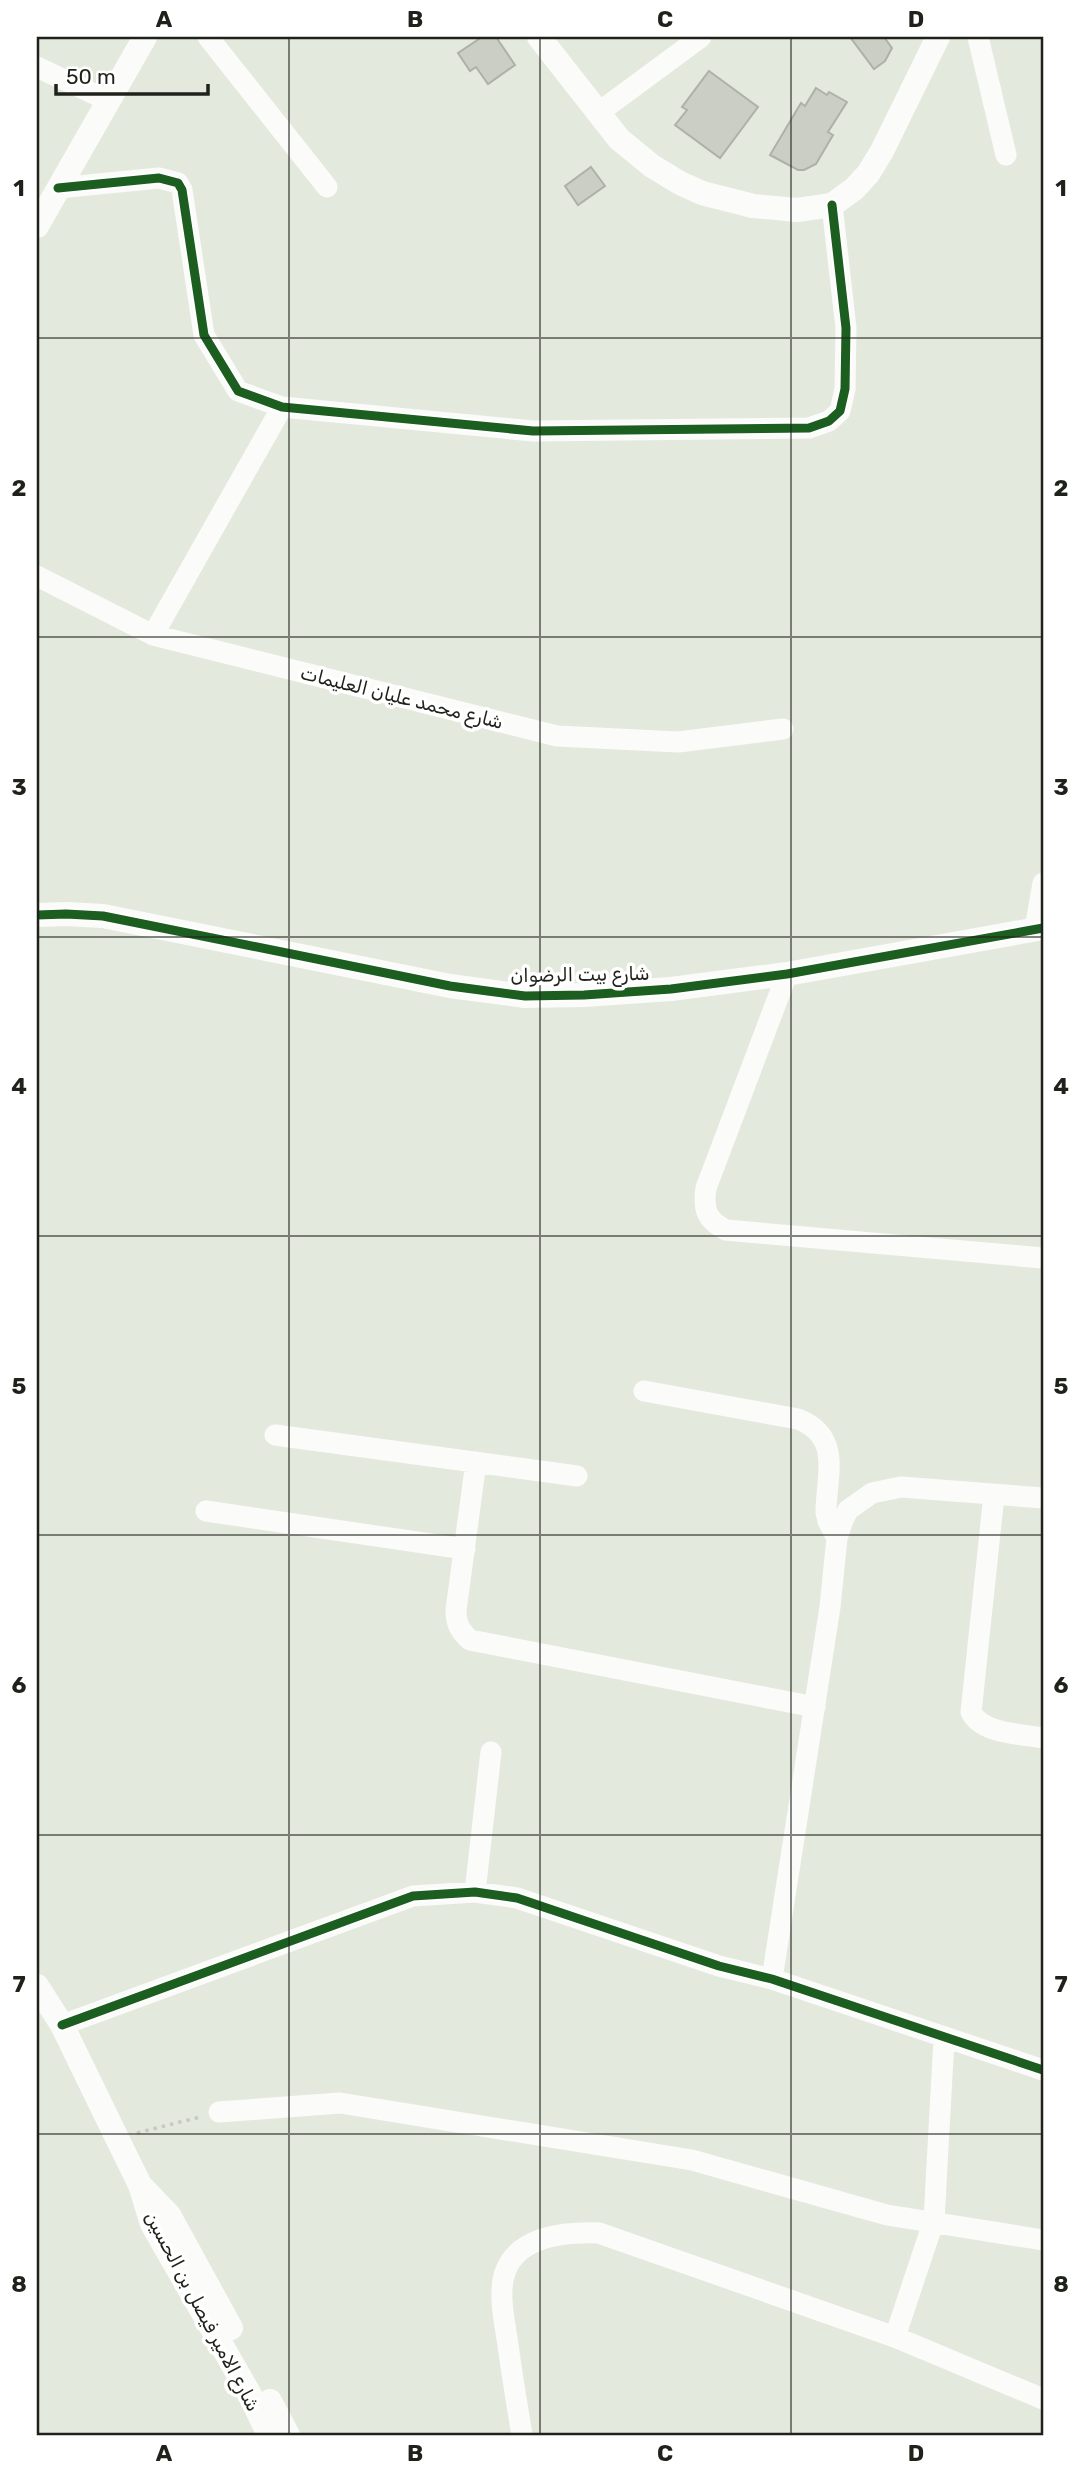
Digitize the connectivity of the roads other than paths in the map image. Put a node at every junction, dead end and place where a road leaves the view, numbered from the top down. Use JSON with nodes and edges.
{"nodes":[{"id":1,"x":145,"y":37,"type":"edge"},
{"id":2,"x":208,"y":37,"type":"edge"},
{"id":3,"x":539,"y":37,"type":"edge"},
{"id":4,"x":701,"y":37,"type":"edge"},
{"id":5,"x":938,"y":37,"type":"edge"},
{"id":6,"x":978,"y":37,"type":"edge"},
{"id":7,"x":37,"y":67,"type":"edge"},
{"id":8,"x":107,"y":100,"type":"junction"},
{"id":9,"x":598,"y":113,"type":"junction"},
{"id":10,"x":1006,"y":155,"type":"dead end"},
{"id":11,"x":327,"y":187,"type":"dead end"},
{"id":12,"x":58,"y":188,"type":"junction"},
{"id":13,"x":832,"y":205,"type":"junction"},
{"id":14,"x":37,"y":226,"type":"edge"},
{"id":15,"x":282,"y":407,"type":"junction"},
{"id":16,"x":37,"y":576,"type":"edge"},
{"id":17,"x":153,"y":635,"type":"junction"},
{"id":18,"x":783,"y":729,"type":"dead end"},
{"id":19,"x":1043,"y":883,"type":"edge"},
{"id":20,"x":37,"y":915,"type":"edge"},
{"id":21,"x":1039,"y":929,"type":"edge"},
{"id":22,"x":788,"y":974,"type":"junction"},
{"id":23,"x":1043,"y":1258,"type":"edge"},
{"id":24,"x":644,"y":1391,"type":"dead end"},
{"id":25,"x":275,"y":1435,"type":"dead end"},
{"id":26,"x":476,"y":1462,"type":"junction"},
{"id":27,"x":577,"y":1476,"type":"dead end"},
{"id":28,"x":994,"y":1495,"type":"junction"},
{"id":29,"x":1043,"y":1498,"type":"edge"},
{"id":30,"x":206,"y":1511,"type":"dead end"},
{"id":31,"x":837,"y":1538,"type":"junction"},
{"id":32,"x":465,"y":1549,"type":"junction"},
{"id":33,"x":815,"y":1707,"type":"junction"},
{"id":34,"x":1043,"y":1738,"type":"edge"},
{"id":35,"x":491,"y":1752,"type":"dead end"},
{"id":36,"x":475,"y":1892,"type":"junction"},
{"id":37,"x":772,"y":1979,"type":"junction"},
{"id":38,"x":37,"y":1986,"type":"edge"},
{"id":39,"x":62,"y":2025,"type":"junction"},
{"id":40,"x":944,"y":2039,"type":"junction"},
{"id":41,"x":1043,"y":2070,"type":"edge"},
{"id":42,"x":219,"y":2112,"type":"road end"},
{"id":43,"x":140,"y":2185,"type":"junction"},
{"id":44,"x":934,"y":2220,"type":"junction"},
{"id":45,"x":1043,"y":2240,"type":"edge"},
{"id":46,"x":895,"y":2337,"type":"junction"},
{"id":47,"x":1043,"y":2399,"type":"edge"},
{"id":48,"x":269,"y":2435,"type":"edge"},
{"id":49,"x":288,"y":2435,"type":"edge"},
{"id":50,"x":522,"y":2435,"type":"edge"}],
"edges":[{"from":1,"to":8,"type":"street"},
{"from":2,"to":11,"type":"street"},
{"from":3,"to":9,"type":"street"},
{"from":4,"to":9,"type":"street"},
{"from":5,"to":13,"type":"street"},
{"from":6,"to":10,"type":"street"},
{"from":7,"to":8,"type":"street"},
{"from":8,"to":12,"type":"street"},
{"from":9,"to":13,"type":"street"},
{"from":12,"to":14,"type":"street"},
{"from":12,"to":15,"type":"street"},
{"from":13,"to":15,"type":"street"},
{"from":15,"to":17,"type":"street"},
{"from":16,"to":17,"type":"street","name":"شارع محمد عليان العليمات"},
{"from":17,"to":18,"type":"street","name":"شارع محمد عليان العليمات"},
{"from":19,"to":21,"type":"street"},
{"from":20,"to":22,"type":"street","name":"شارع بيت الرضوان"},
{"from":21,"to":22,"type":"street","name":"شارع بيت الرضوان"},
{"from":22,"to":23,"type":"street"},
{"from":24,"to":31,"type":"street"},
{"from":25,"to":26,"type":"street"},
{"from":26,"to":27,"type":"street"},
{"from":26,"to":32,"type":"street"},
{"from":28,"to":29,"type":"street"},
{"from":28,"to":31,"type":"street"},
{"from":28,"to":34,"type":"street"},
{"from":30,"to":32,"type":"street"},
{"from":31,"to":33,"type":"street"},
{"from":32,"to":33,"type":"street"},
{"from":33,"to":37,"type":"street"},
{"from":35,"to":36,"type":"street"},
{"from":36,"to":37,"type":"street"},
{"from":36,"to":39,"type":"street"},
{"from":37,"to":40,"type":"street"},
{"from":38,"to":39,"type":"street","name":"شارع الامير فيصل بن الحسين"},
{"from":39,"to":43,"type":"street","name":"شارع الامير فيصل بن الحسين"},
{"from":40,"to":41,"type":"street"},
{"from":40,"to":44,"type":"street"},
{"from":42,"to":44,"type":"street"},
{"from":43,"to":48,"type":"street","name":"شارع الامير فيصل بن الحسين"},
{"from":43,"to":49,"type":"street","name":"شارع الامير فيصل بن الحسين"},
{"from":44,"to":45,"type":"street"},
{"from":44,"to":46,"type":"street"},
{"from":46,"to":47,"type":"street"},
{"from":46,"to":50,"type":"street"}]}
